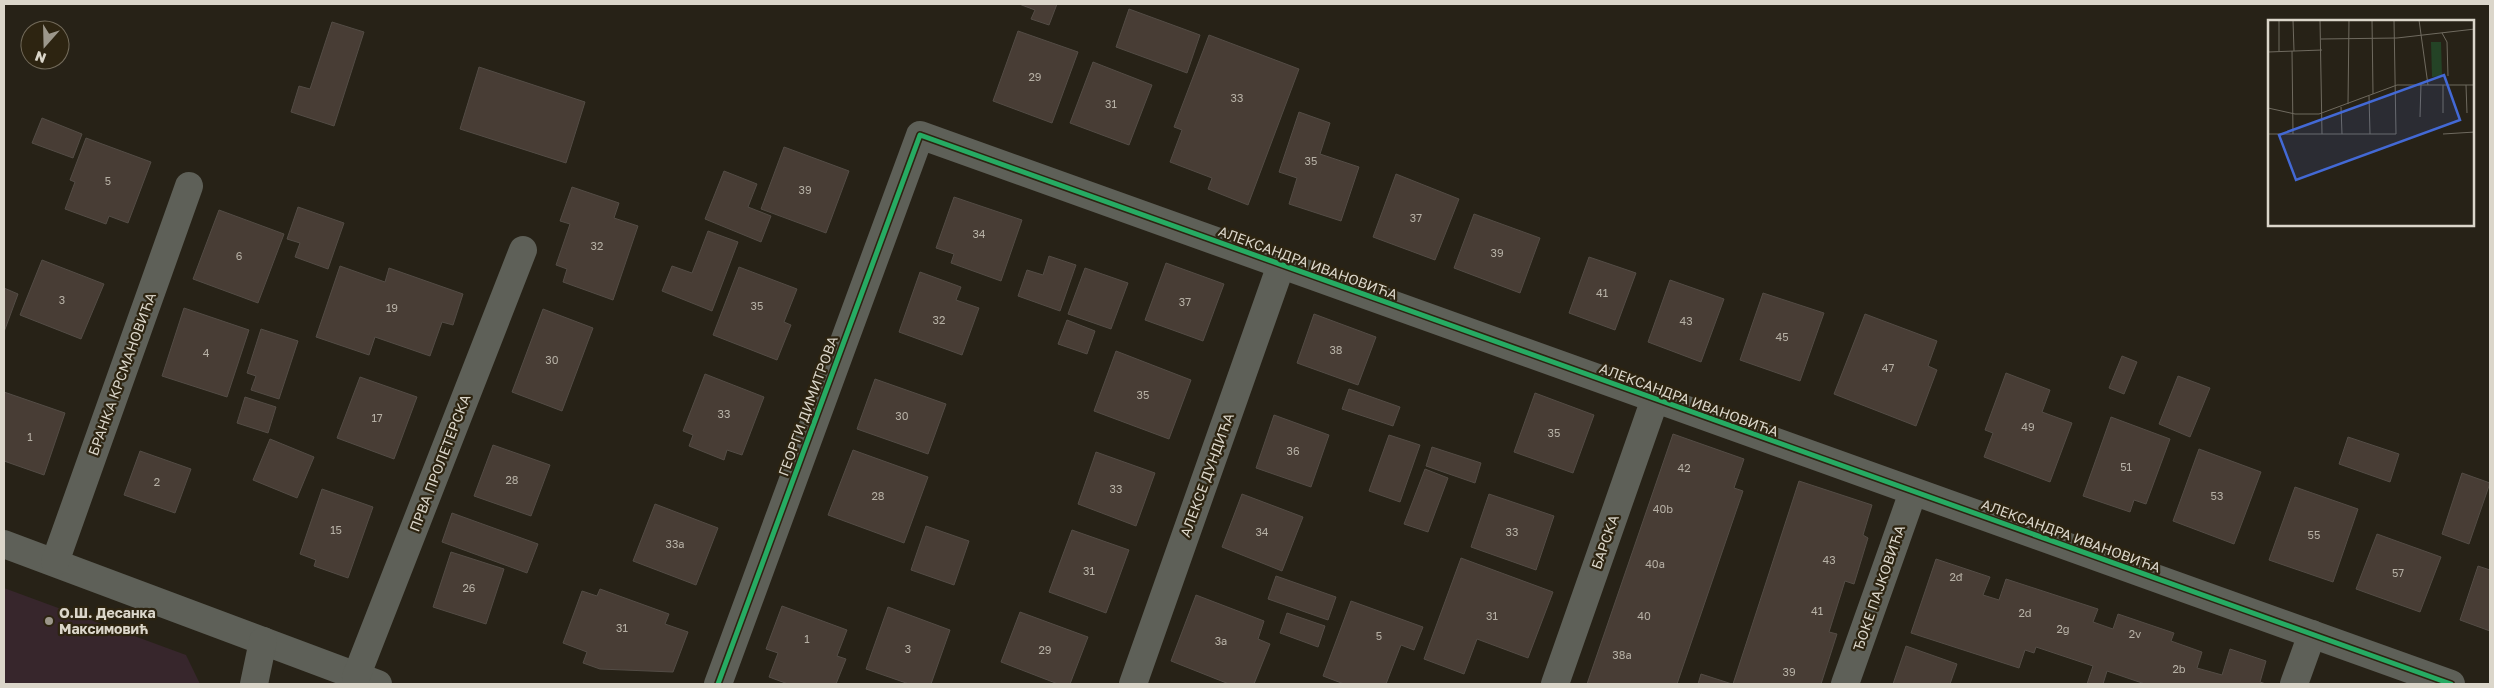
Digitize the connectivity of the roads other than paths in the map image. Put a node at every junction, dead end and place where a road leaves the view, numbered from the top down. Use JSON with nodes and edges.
{"nodes":[{"id":1,"x":920,"y":135,"type":"joint"},
{"id":2,"x":189,"y":186,"type":"dead end"},
{"id":3,"x":524,"y":250,"type":"dead end"},
{"id":4,"x":1281,"y":265,"type":"junction"},
{"id":5,"x":1655,"y":399,"type":"junction"},
{"id":6,"x":1913,"y":492,"type":"junction"},
{"id":7,"x":4,"y":544,"type":"edge"},
{"id":8,"x":55,"y":562,"type":"junction"},
{"id":9,"x":2312,"y":634,"type":"junction"},
{"id":10,"x":263,"y":641,"type":"junction"},
{"id":11,"x":367,"y":681,"type":"edge"},
{"id":12,"x":254,"y":684,"type":"edge"},
{"id":13,"x":718,"y":684,"type":"edge"},
{"id":14,"x":1133,"y":684,"type":"edge"},
{"id":15,"x":1555,"y":684,"type":"edge"},
{"id":16,"x":1845,"y":684,"type":"edge"},
{"id":17,"x":2294,"y":684,"type":"edge"},
{"id":18,"x":2451,"y":684,"type":"edge"}],
"edges":[{"from":1,"to":4,"type":"street","name":"АЛЕКСАНДРА ИВАНОВИЋА"},
{"from":1,"to":13,"type":"street","name":"ГЕОРГИ ДИМИТРОВА"},
{"from":2,"to":8,"type":"street","name":"БРАНКА КРСМАНОВИЋА"},
{"from":3,"to":11,"type":"street","name":"ПРВА ПРОЛЕТЕРСКА"},
{"from":4,"to":5,"type":"street","name":"АЛЕКСАНДРА ИВАНОВИЋА"},
{"from":4,"to":14,"type":"street","name":"АЛЕКСЕ ДУНДИЋА"},
{"from":5,"to":6,"type":"street","name":"АЛЕКСАНДРА ИВАНОВИЋА"},
{"from":5,"to":15,"type":"street","name":"БАРСКА"},
{"from":6,"to":9,"type":"street","name":"АЛЕКСАНДРА ИВАНОВИЋА"},
{"from":6,"to":16,"type":"street","name":"ЂОКЕ ПАЈКОВИЋА"},
{"from":7,"to":8,"type":"street"},
{"from":8,"to":10,"type":"street"},
{"from":9,"to":17,"type":"street"},
{"from":9,"to":18,"type":"street","name":"АЛЕКСАНДРА ИВАНОВИЋА"},
{"from":10,"to":11,"type":"street"},
{"from":10,"to":12,"type":"street"}]}
